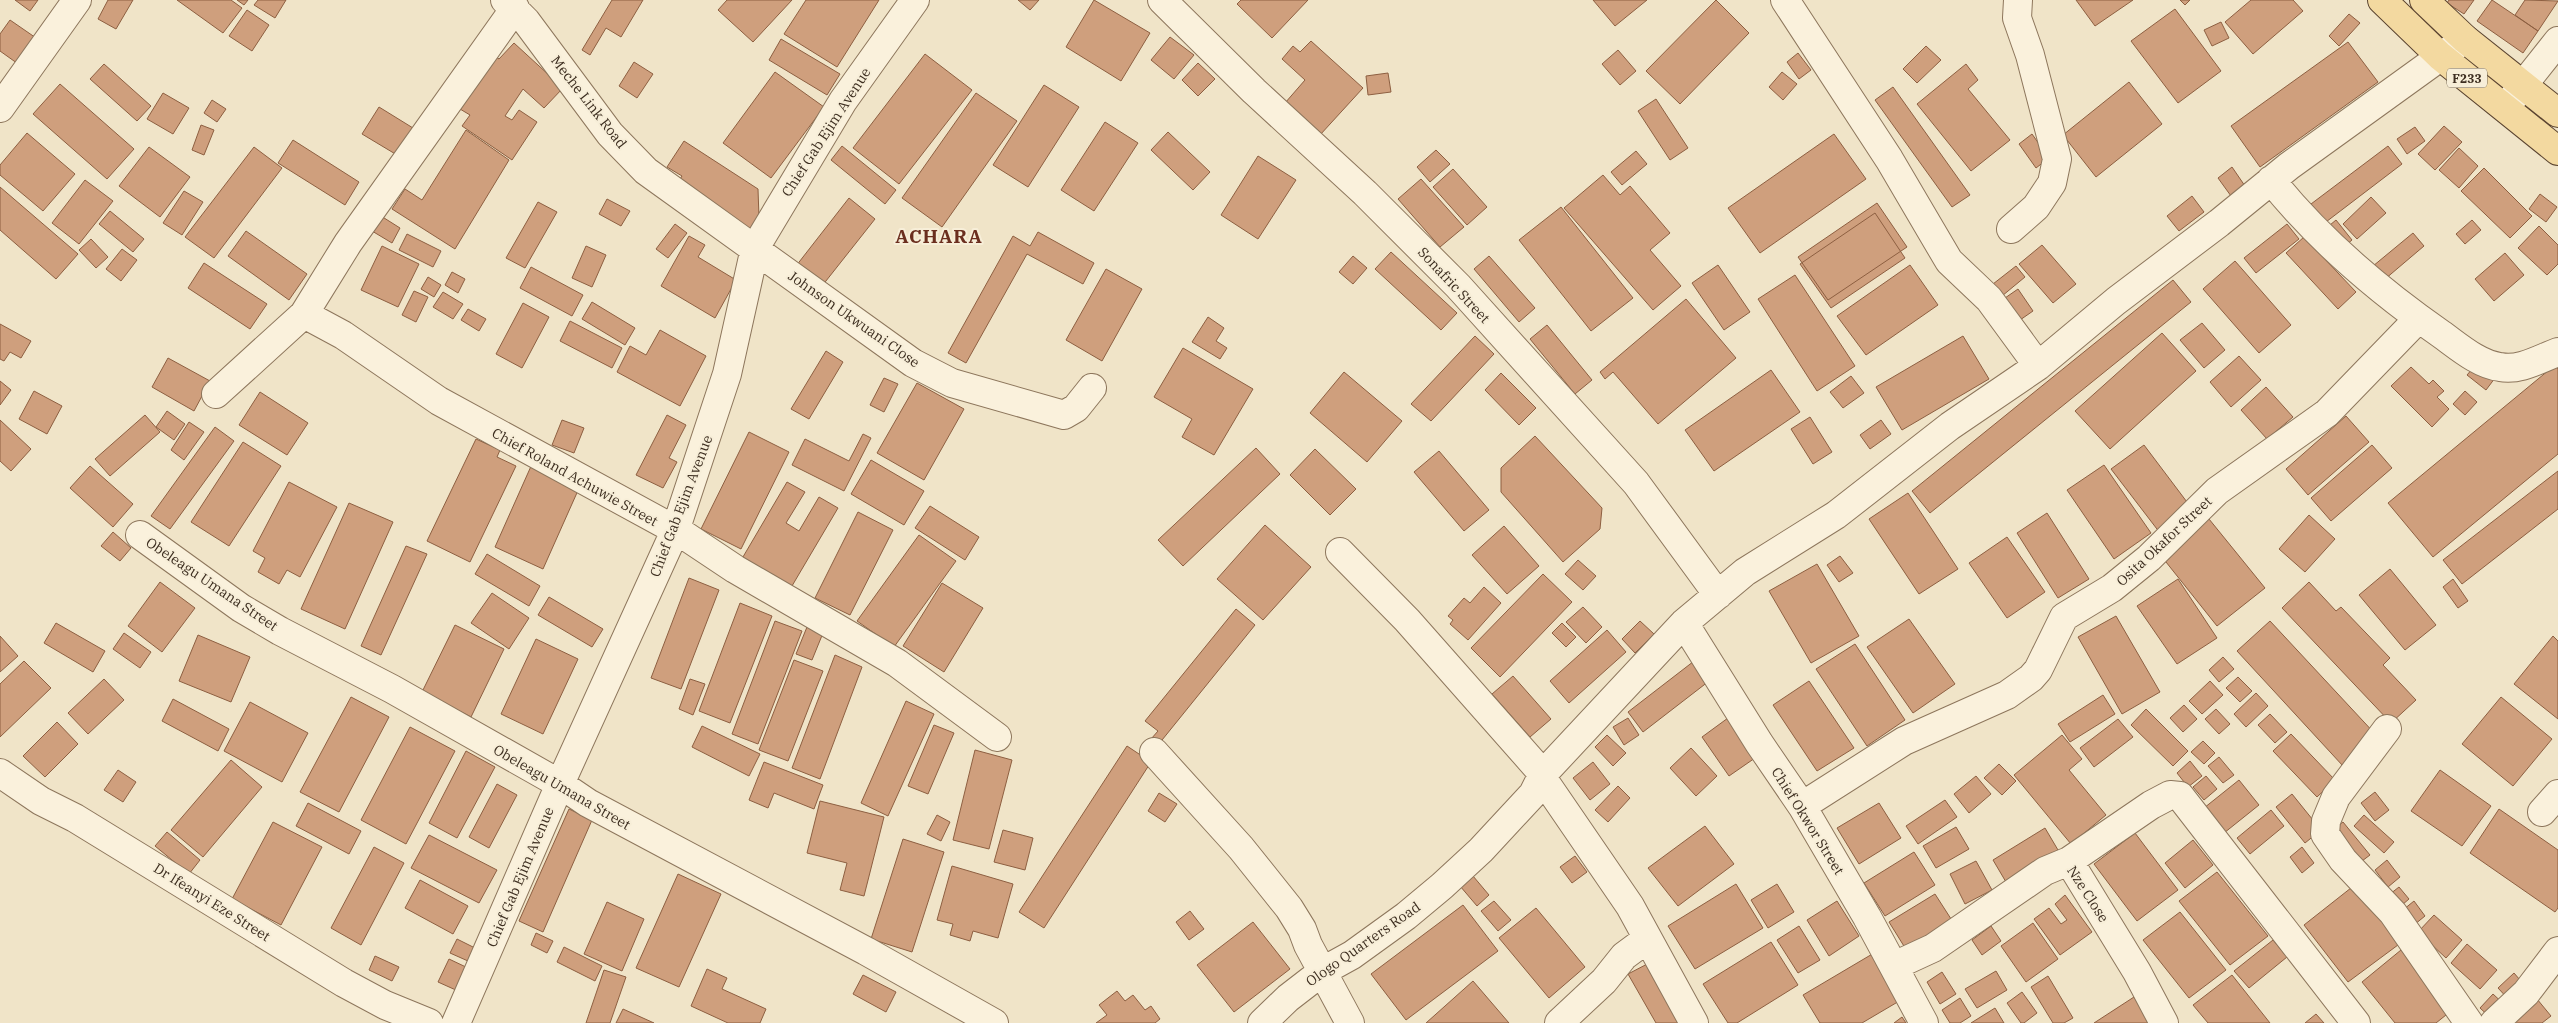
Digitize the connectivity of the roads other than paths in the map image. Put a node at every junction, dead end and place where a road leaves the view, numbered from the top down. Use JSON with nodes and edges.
{"nodes":[{"id":1,"x":77,"y":0,"type":"edge"},
{"id":2,"x":915,"y":0,"type":"edge"},
{"id":3,"x":1162,"y":0,"type":"edge"},
{"id":4,"x":1786,"y":0,"type":"edge"},
{"id":5,"x":2018,"y":0,"type":"edge"},
{"id":6,"x":2382,"y":0,"type":"edge"},
{"id":7,"x":2424,"y":0,"type":"edge"},
{"id":8,"x":510,"y":4,"type":"edge"},
{"id":9,"x":2466,"y":39,"type":"junction"},
{"id":10,"x":2558,"y":40,"type":"edge"},
{"id":11,"x":2440,"y":56,"type":"junction"},
{"id":12,"x":2523,"y":85,"type":"junction"},
{"id":13,"x":0,"y":108,"type":"edge"},
{"id":14,"x":2504,"y":109,"type":"junction"},
{"id":15,"x":2558,"y":113,"type":"edge"},
{"id":16,"x":2558,"y":151,"type":"edge"},
{"id":17,"x":2272,"y":180,"type":"junction"},
{"id":18,"x":2011,"y":230,"type":"dead end"},
{"id":19,"x":755,"y":248,"type":"junction"},
{"id":20,"x":304,"y":314,"type":"junction"},
{"id":21,"x":2418,"y":319,"type":"junction"},
{"id":22,"x":2558,"y":352,"type":"edge"},
{"id":23,"x":2038,"y":366,"type":"junction"},
{"id":24,"x":1092,"y":388,"type":"dead end"},
{"id":25,"x":216,"y":394,"type":"dead end"},
{"id":26,"x":674,"y":531,"type":"junction"},
{"id":27,"x":140,"y":535,"type":"dead end"},
{"id":28,"x":1340,"y":552,"type":"dead end"},
{"id":29,"x":1718,"y":595,"type":"junction"},
{"id":30,"x":1684,"y":622,"type":"junction"},
{"id":31,"x":2387,"y":729,"type":"dead end"},
{"id":32,"x":997,"y":737,"type":"dead end"},
{"id":33,"x":1154,"y":752,"type":"dead end"},
{"id":34,"x":0,"y":773,"type":"edge"},
{"id":35,"x":1543,"y":774,"type":"junction"},
{"id":36,"x":560,"y":784,"type":"junction"},
{"id":37,"x":1802,"y":806,"type":"junction"},
{"id":38,"x":2069,"y":861,"type":"junction"},
{"id":39,"x":1646,"y":939,"type":"junction"},
{"id":40,"x":2558,"y":951,"type":"edge"},
{"id":41,"x":1894,"y":966,"type":"junction"},
{"id":42,"x":1323,"y":971,"type":"junction"},
{"id":43,"x":429,"y":1023,"type":"edge"},
{"id":44,"x":456,"y":1023,"type":"edge"},
{"id":45,"x":994,"y":1023,"type":"edge"},
{"id":46,"x":1262,"y":1023,"type":"edge"},
{"id":47,"x":1350,"y":1023,"type":"edge"},
{"id":48,"x":1560,"y":1023,"type":"edge"},
{"id":49,"x":1694,"y":1023,"type":"edge"},
{"id":50,"x":1924,"y":1023,"type":"edge"},
{"id":51,"x":2164,"y":1023,"type":"edge"},
{"id":52,"x":2356,"y":1023,"type":"edge"},
{"id":53,"x":2469,"y":1023,"type":"edge"},
{"id":54,"x":2494,"y":1023,"type":"edge"}],
"edges":[{"from":1,"to":13,"type":"street"},
{"from":2,"to":19,"type":"street","name":"Chief Gab Ejim Avenue"},
{"from":3,"to":29,"type":"street","name":"Sonafric Street"},
{"from":4,"to":23,"type":"street"},
{"from":5,"to":18,"type":"street"},
{"from":6,"to":11,"type":"main road","number":"F233"},
{"from":7,"to":9,"type":"main road","number":"F233"},
{"from":8,"to":19,"type":"street","name":"Meche Link Road"},
{"from":8,"to":20,"type":"street"},
{"from":9,"to":11,"type":"street","name":"Ologo Quarters Road"},
{"from":9,"to":12,"type":"main road","number":"F233"},
{"from":10,"to":12,"type":"street"},
{"from":11,"to":14,"type":"main road","number":"F233"},
{"from":11,"to":17,"type":"street","name":"Ologo Quarters Road"},
{"from":12,"to":14,"type":"street"},
{"from":12,"to":15,"type":"main road","number":"F233"},
{"from":14,"to":16,"type":"main road","number":"F233"},
{"from":17,"to":21,"type":"street"},
{"from":17,"to":23,"type":"street","name":"Ologo Quarters Road"},
{"from":19,"to":24,"type":"street","name":"Johnson Ukwuani Close"},
{"from":19,"to":26,"type":"street","name":"Chief Gab Ejim Avenue"},
{"from":20,"to":25,"type":"street"},
{"from":20,"to":26,"type":"street","name":"Chief Roland Achuwie Street"},
{"from":21,"to":22,"type":"street"},
{"from":21,"to":37,"type":"street","name":"Osita Okafor Street"},
{"from":23,"to":29,"type":"street","name":"Ologo Quarters Road"},
{"from":26,"to":32,"type":"street","name":"Chief Roland Achuwie Street"},
{"from":26,"to":36,"type":"street","name":"Chief Gab Ejim Avenue"},
{"from":27,"to":36,"type":"street","name":"Obeleagu Umana Street"},
{"from":28,"to":35,"type":"street"},
{"from":29,"to":30,"type":"street","name":"Ologo Quarters Road"},
{"from":30,"to":35,"type":"street","name":"Ologo Quarters Road"},
{"from":30,"to":37,"type":"street","name":"Chief Okwor Street"},
{"from":31,"to":53,"type":"street"},
{"from":33,"to":42,"type":"street"},
{"from":34,"to":43,"type":"street","name":"Dr Ifeanyi Eze Street"},
{"from":35,"to":39,"type":"street"},
{"from":35,"to":42,"type":"street","name":"Ologo Quarters Road"},
{"from":36,"to":44,"type":"street","name":"Chief Gab Ejim Avenue"},
{"from":36,"to":45,"type":"street","name":"Obeleagu Umana Street"},
{"from":37,"to":41,"type":"street","name":"Chief Okwor Street"},
{"from":38,"to":41,"type":"street","name":"Nze Close"},
{"from":38,"to":51,"type":"street","name":"Nze Close"},
{"from":38,"to":52,"type":"street"},
{"from":39,"to":48,"type":"street"},
{"from":39,"to":49,"type":"street"},
{"from":40,"to":54,"type":"street"},
{"from":41,"to":50,"type":"street","name":"Chief Okwor Street"},
{"from":42,"to":46,"type":"street","name":"Ologo Quarters Road"},
{"from":42,"to":47,"type":"street"}]}
